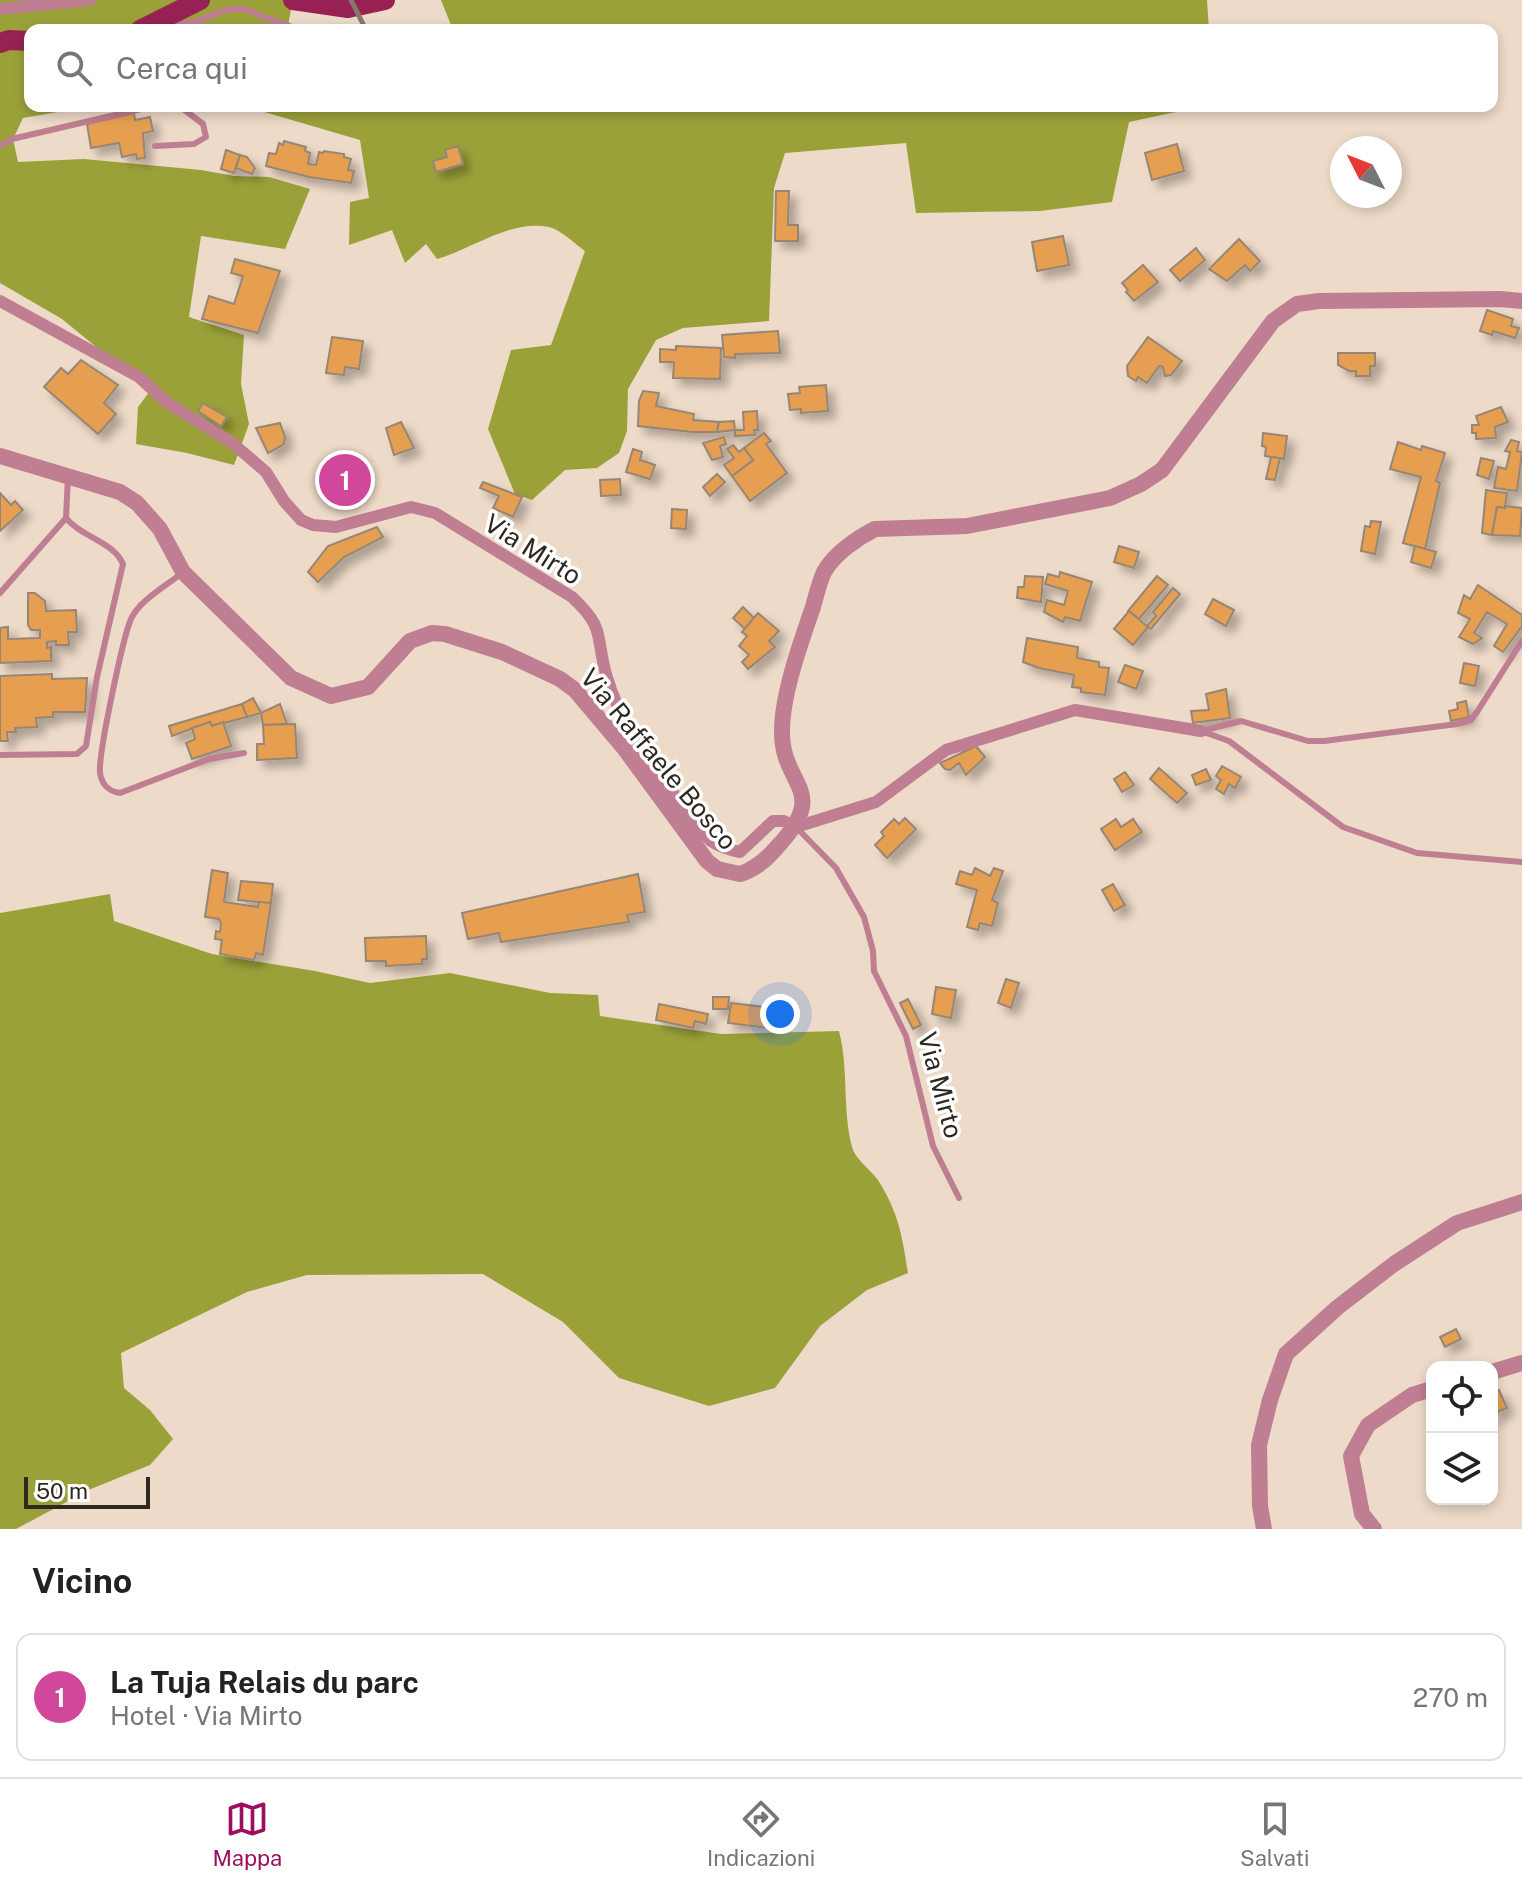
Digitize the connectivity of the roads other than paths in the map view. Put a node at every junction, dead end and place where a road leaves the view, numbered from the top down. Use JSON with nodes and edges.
{"nodes":[{"id":1,"x":90,"y":0,"type":"edge"},
{"id":2,"x":200,"y":0,"type":"edge"},
{"id":3,"x":293,"y":0,"type":"edge"},
{"id":4,"x":385,"y":0,"type":"edge"},
{"id":5,"x":329,"y":4,"type":"edge"},
{"id":6,"x":0,"y":9,"type":"edge"},
{"id":7,"x":173,"y":15,"type":"junction"},
{"id":8,"x":153,"y":24,"type":"edge"},
{"id":9,"x":192,"y":24,"type":"edge"},
{"id":10,"x":192,"y":24,"type":"edge"},
{"id":11,"x":286,"y":24,"type":"edge"},
{"id":12,"x":24,"y":41,"type":"edge"},
{"id":13,"x":0,"y":43,"type":"edge"},
{"id":14,"x":128,"y":112,"type":"edge"},
{"id":15,"x":187,"y":112,"type":"edge"},
{"id":16,"x":0,"y":146,"type":"edge"},
{"id":17,"x":155,"y":146,"type":"dead end"},
{"id":18,"x":0,"y":301,"type":"edge"},
{"id":19,"x":1522,"y":301,"type":"edge"},
{"id":20,"x":0,"y":456,"type":"edge"},
{"id":21,"x":68,"y":476,"type":"junction"},
{"id":22,"x":66,"y":518,"type":"junction"},
{"id":23,"x":183,"y":572,"type":"junction"},
{"id":24,"x":0,"y":593,"type":"edge"},
{"id":25,"x":1522,"y":641,"type":"edge"},
{"id":26,"x":1201,"y":731,"type":"junction"},
{"id":27,"x":244,"y":753,"type":"dead end"},
{"id":28,"x":0,"y":755,"type":"edge"},
{"id":29,"x":796,"y":827,"type":"junction"},
{"id":30,"x":1522,"y":862,"type":"edge"},
{"id":31,"x":959,"y":1198,"type":"dead end"},
{"id":32,"x":1522,"y":1202,"type":"edge"},
{"id":33,"x":1522,"y":1363,"type":"edge"},
{"id":34,"x":1498,"y":1370,"type":"edge"},
{"id":35,"x":1426,"y":1391,"type":"edge"},
{"id":36,"x":1264,"y":1529,"type":"edge"},
{"id":37,"x":1374,"y":1529,"type":"edge"}],
"edges":[{"from":1,"to":6,"type":"street"},
{"from":2,"to":7,"type":"main road"},
{"from":3,"to":5,"type":"main road"},
{"from":4,"to":5,"type":"main road"},
{"from":7,"to":8,"type":"main road"},
{"from":7,"to":10,"type":"lane"},
{"from":9,"to":11,"type":"lane"},
{"from":12,"to":13,"type":"main road"},
{"from":14,"to":16,"type":"lane"},
{"from":15,"to":17,"type":"lane"},
{"from":18,"to":29,"type":"street","name":"Via Mirto"},
{"from":19,"to":29,"type":"street"},
{"from":20,"to":21,"type":"street","name":"Via Raffaele Bosco"},
{"from":21,"to":22,"type":"lane"},
{"from":21,"to":23,"type":"street","name":"Via Raffaele Bosco"},
{"from":22,"to":24,"type":"lane"},
{"from":22,"to":28,"type":"lane"},
{"from":23,"to":27,"type":"lane"},
{"from":23,"to":29,"type":"street","name":"Via Raffaele Bosco"},
{"from":25,"to":26,"type":"lane"},
{"from":26,"to":29,"type":"street"},
{"from":26,"to":30,"type":"lane"},
{"from":29,"to":31,"type":"lane","name":"Via Mirto"},
{"from":32,"to":36,"type":"street"},
{"from":33,"to":34,"type":"street"},
{"from":35,"to":37,"type":"street"}]}
